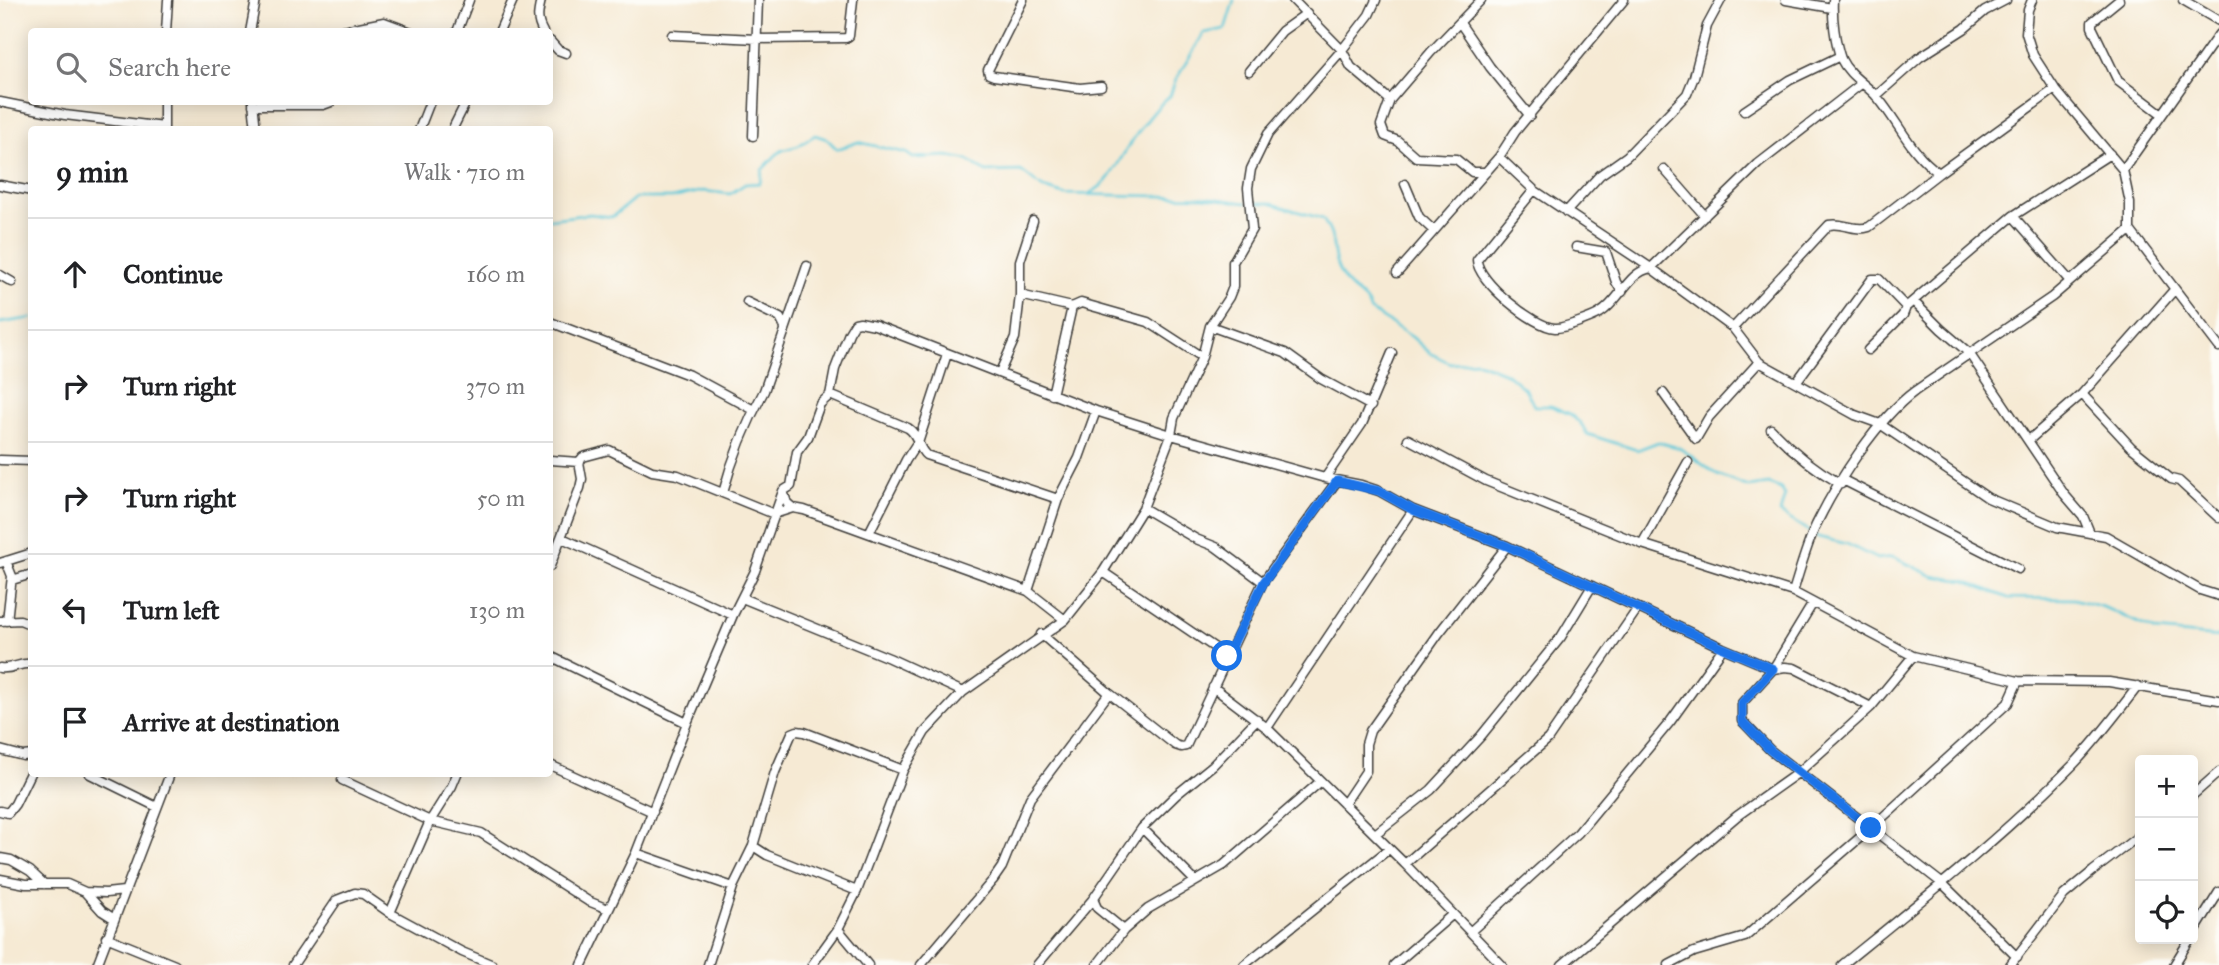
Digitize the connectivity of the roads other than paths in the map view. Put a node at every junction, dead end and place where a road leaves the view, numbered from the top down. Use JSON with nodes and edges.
{"nodes":[{"id":1,"x":168,"y":0,"type":"edge"},
{"id":2,"x":256,"y":0,"type":"edge"},
{"id":3,"x":469,"y":0,"type":"edge"},
{"id":4,"x":513,"y":0,"type":"edge"},
{"id":5,"x":541,"y":0,"type":"edge"},
{"id":6,"x":758,"y":0,"type":"edge"},
{"id":7,"x":853,"y":0,"type":"edge"},
{"id":8,"x":1023,"y":0,"type":"edge"},
{"id":9,"x":1293,"y":0,"type":"edge"},
{"id":10,"x":1376,"y":0,"type":"edge"},
{"id":11,"x":1481,"y":0,"type":"edge"},
{"id":12,"x":1624,"y":0,"type":"edge"},
{"id":13,"x":1721,"y":0,"type":"edge"},
{"id":14,"x":1786,"y":0,"type":"edge"},
{"id":15,"x":2006,"y":0,"type":"edge"},
{"id":16,"x":2032,"y":0,"type":"edge"},
{"id":17,"x":2119,"y":0,"type":"edge"},
{"id":18,"x":2183,"y":0,"type":"edge"},
{"id":19,"x":1833,"y":4,"type":"edge"},
{"id":20,"x":1307,"y":13,"type":"junction"},
{"id":21,"x":2219,"y":21,"type":"edge"},
{"id":22,"x":1460,"y":23,"type":"junction"},
{"id":23,"x":166,"y":28,"type":"edge"},
{"id":24,"x":251,"y":28,"type":"edge"},
{"id":25,"x":354,"y":28,"type":"edge"},
{"id":26,"x":400,"y":28,"type":"edge"},
{"id":27,"x":458,"y":28,"type":"edge"},
{"id":28,"x":501,"y":28,"type":"edge"},
{"id":29,"x":540,"y":28,"type":"edge"},
{"id":30,"x":2219,"y":34,"type":"edge"},
{"id":31,"x":672,"y":35,"type":"dead end"},
{"id":32,"x":757,"y":39,"type":"junction"},
{"id":33,"x":553,"y":44,"type":"edge"},
{"id":34,"x":1342,"y":50,"type":"junction"},
{"id":35,"x":566,"y":53,"type":"dead end"},
{"id":36,"x":1840,"y":55,"type":"junction"},
{"id":37,"x":1249,"y":71,"type":"dead end"},
{"id":38,"x":1861,"y":84,"type":"junction"},
{"id":39,"x":1101,"y":86,"type":"dead end"},
{"id":40,"x":2055,"y":89,"type":"junction"},
{"id":41,"x":1876,"y":96,"type":"junction"},
{"id":42,"x":1390,"y":100,"type":"junction"},
{"id":43,"x":0,"y":102,"type":"edge"},
{"id":44,"x":164,"y":105,"type":"edge"},
{"id":45,"x":253,"y":105,"type":"edge"},
{"id":46,"x":288,"y":105,"type":"edge"},
{"id":47,"x":325,"y":105,"type":"edge"},
{"id":48,"x":429,"y":105,"type":"edge"},
{"id":49,"x":464,"y":105,"type":"edge"},
{"id":50,"x":1744,"y":111,"type":"dead end"},
{"id":51,"x":2162,"y":114,"type":"junction"},
{"id":52,"x":1530,"y":116,"type":"junction"},
{"id":53,"x":149,"y":126,"type":"edge"},
{"id":54,"x":164,"y":126,"type":"edge"},
{"id":55,"x":256,"y":126,"type":"edge"},
{"id":56,"x":421,"y":126,"type":"edge"},
{"id":57,"x":454,"y":126,"type":"edge"},
{"id":58,"x":753,"y":136,"type":"dead end"},
{"id":59,"x":2110,"y":154,"type":"junction"},
{"id":60,"x":1499,"y":157,"type":"junction"},
{"id":61,"x":1664,"y":169,"type":"dead end"},
{"id":62,"x":2123,"y":170,"type":"junction"},
{"id":63,"x":1486,"y":172,"type":"junction"},
{"id":64,"x":1939,"y":173,"type":"junction"},
{"id":65,"x":0,"y":184,"type":"edge"},
{"id":66,"x":1405,"y":184,"type":"dead end"},
{"id":67,"x":28,"y":190,"type":"edge"},
{"id":68,"x":1534,"y":190,"type":"junction"},
{"id":69,"x":1566,"y":212,"type":"junction"},
{"id":70,"x":1705,"y":216,"type":"junction"},
{"id":71,"x":2013,"y":216,"type":"junction"},
{"id":72,"x":1033,"y":221,"type":"dead end"},
{"id":73,"x":2130,"y":230,"type":"junction"},
{"id":74,"x":1434,"y":231,"type":"junction"},
{"id":75,"x":1576,"y":247,"type":"dead end"},
{"id":76,"x":807,"y":266,"type":"dead end"},
{"id":77,"x":1651,"y":268,"type":"junction"},
{"id":78,"x":1397,"y":273,"type":"dead end"},
{"id":79,"x":0,"y":275,"type":"edge"},
{"id":80,"x":2070,"y":281,"type":"junction"},
{"id":81,"x":12,"y":282,"type":"dead end"},
{"id":82,"x":2175,"y":289,"type":"junction"},
{"id":83,"x":1622,"y":292,"type":"junction"},
{"id":84,"x":1020,"y":295,"type":"junction"},
{"id":85,"x":1913,"y":301,"type":"junction"},
{"id":86,"x":747,"y":302,"type":"dead end"},
{"id":87,"x":1072,"y":307,"type":"junction"},
{"id":88,"x":1906,"y":307,"type":"junction"},
{"id":89,"x":553,"y":323,"type":"edge"},
{"id":90,"x":1210,"y":326,"type":"junction"},
{"id":91,"x":785,"y":328,"type":"junction"},
{"id":92,"x":1733,"y":328,"type":"junction"},
{"id":93,"x":2219,"y":346,"type":"edge"},
{"id":94,"x":1868,"y":350,"type":"dead end"},
{"id":95,"x":1392,"y":353,"type":"dead end"},
{"id":96,"x":1969,"y":353,"type":"junction"},
{"id":97,"x":947,"y":354,"type":"junction"},
{"id":98,"x":1202,"y":357,"type":"junction"},
{"id":99,"x":1759,"y":362,"type":"junction"},
{"id":100,"x":1000,"y":372,"type":"junction"},
{"id":101,"x":1797,"y":382,"type":"junction"},
{"id":102,"x":1663,"y":393,"type":"dead end"},
{"id":103,"x":2082,"y":394,"type":"junction"},
{"id":104,"x":830,"y":395,"type":"junction"},
{"id":105,"x":1052,"y":395,"type":"junction"},
{"id":106,"x":1371,"y":406,"type":"junction"},
{"id":107,"x":752,"y":409,"type":"junction"},
{"id":108,"x":1096,"y":411,"type":"junction"},
{"id":109,"x":1880,"y":424,"type":"junction"},
{"id":110,"x":1771,"y":429,"type":"dead end"},
{"id":111,"x":1171,"y":436,"type":"junction"},
{"id":112,"x":1408,"y":439,"type":"dead end"},
{"id":113,"x":919,"y":440,"type":"junction"},
{"id":114,"x":2029,"y":440,"type":"junction"},
{"id":115,"x":0,"y":460,"type":"edge"},
{"id":116,"x":553,"y":460,"type":"edge"},
{"id":117,"x":28,"y":461,"type":"edge"},
{"id":118,"x":579,"y":462,"type":"junction"},
{"id":119,"x":1688,"y":462,"type":"dead end"},
{"id":120,"x":1325,"y":478,"type":"junction"},
{"id":121,"x":1337,"y":481,"type":"junction"},
{"id":122,"x":1842,"y":482,"type":"junction"},
{"id":123,"x":783,"y":491,"type":"junction"},
{"id":124,"x":723,"y":493,"type":"junction"},
{"id":125,"x":1058,"y":499,"type":"junction"},
{"id":126,"x":793,"y":508,"type":"junction"},
{"id":127,"x":1143,"y":508,"type":"junction"},
{"id":128,"x":1413,"y":510,"type":"junction"},
{"id":129,"x":774,"y":514,"type":"junction"},
{"id":130,"x":2219,"y":518,"type":"edge"},
{"id":131,"x":869,"y":533,"type":"junction"},
{"id":132,"x":2090,"y":533,"type":"junction"},
{"id":133,"x":562,"y":538,"type":"junction"},
{"id":134,"x":1642,"y":544,"type":"junction"},
{"id":135,"x":1507,"y":546,"type":"junction"},
{"id":136,"x":28,"y":554,"type":"edge"},
{"id":137,"x":553,"y":559,"type":"edge"},
{"id":138,"x":3,"y":562,"type":"edge"},
{"id":139,"x":2018,"y":569,"type":"dead end"},
{"id":140,"x":1103,"y":572,"type":"junction"},
{"id":141,"x":28,"y":575,"type":"edge"},
{"id":142,"x":12,"y":580,"type":"junction"},
{"id":143,"x":1264,"y":582,"type":"junction"},
{"id":144,"x":1592,"y":586,"type":"junction"},
{"id":145,"x":1028,"y":591,"type":"junction"},
{"id":146,"x":1793,"y":592,"type":"junction"},
{"id":147,"x":2219,"y":596,"type":"edge"},
{"id":148,"x":742,"y":598,"type":"junction"},
{"id":149,"x":1813,"y":603,"type":"junction"},
{"id":150,"x":1638,"y":608,"type":"junction"},
{"id":151,"x":733,"y":615,"type":"junction"},
{"id":152,"x":1065,"y":620,"type":"junction"},
{"id":153,"x":3,"y":621,"type":"edge"},
{"id":154,"x":28,"y":623,"type":"edge"},
{"id":155,"x":1041,"y":634,"type":"junction"},
{"id":156,"x":1723,"y":648,"type":"junction"},
{"id":157,"x":1227,"y":656,"type":"junction"},
{"id":158,"x":1913,"y":656,"type":"junction"},
{"id":159,"x":553,"y":657,"type":"edge"},
{"id":160,"x":28,"y":664,"type":"edge"},
{"id":161,"x":0,"y":668,"type":"edge"},
{"id":162,"x":1773,"y":669,"type":"junction"},
{"id":163,"x":2018,"y":681,"type":"junction"},
{"id":164,"x":2138,"y":686,"type":"junction"},
{"id":165,"x":1213,"y":687,"type":"junction"},
{"id":166,"x":963,"y":692,"type":"junction"},
{"id":167,"x":1109,"y":693,"type":"junction"},
{"id":168,"x":2219,"y":700,"type":"edge"},
{"id":169,"x":1871,"y":707,"type":"junction"},
{"id":170,"x":1257,"y":719,"type":"junction"},
{"id":171,"x":687,"y":723,"type":"junction"},
{"id":172,"x":1267,"y":729,"type":"junction"},
{"id":173,"x":0,"y":750,"type":"edge"},
{"id":174,"x":28,"y":755,"type":"edge"},
{"id":175,"x":553,"y":766,"type":"edge"},
{"id":176,"x":903,"y":770,"type":"junction"},
{"id":177,"x":1799,"y":772,"type":"junction"},
{"id":178,"x":2219,"y":772,"type":"edge"},
{"id":179,"x":28,"y":777,"type":"edge"},
{"id":180,"x":96,"y":777,"type":"edge"},
{"id":181,"x":169,"y":777,"type":"edge"},
{"id":182,"x":456,"y":777,"type":"edge"},
{"id":183,"x":342,"y":780,"type":"dead end"},
{"id":184,"x":1321,"y":781,"type":"junction"},
{"id":185,"x":2198,"y":791,"type":"edge"},
{"id":186,"x":1344,"y":804,"type":"junction"},
{"id":187,"x":157,"y":807,"type":"junction"},
{"id":188,"x":0,"y":811,"type":"edge"},
{"id":189,"x":653,"y":812,"type":"junction"},
{"id":190,"x":429,"y":821,"type":"junction"},
{"id":191,"x":1142,"y":828,"type":"junction"},
{"id":192,"x":1871,"y":828,"type":"junction"},
{"id":193,"x":1375,"y":834,"type":"junction"},
{"id":194,"x":2135,"y":839,"type":"edge"},
{"id":195,"x":753,"y":846,"type":"junction"},
{"id":196,"x":1389,"y":849,"type":"junction"},
{"id":197,"x":636,"y":853,"type":"junction"},
{"id":198,"x":0,"y":858,"type":"edge"},
{"id":199,"x":1405,"y":864,"type":"junction"},
{"id":200,"x":0,"y":879,"type":"edge"},
{"id":201,"x":1195,"y":881,"type":"junction"},
{"id":202,"x":44,"y":884,"type":"junction"},
{"id":203,"x":1943,"y":884,"type":"junction"},
{"id":204,"x":733,"y":887,"type":"junction"},
{"id":205,"x":124,"y":891,"type":"junction"},
{"id":206,"x":857,"y":891,"type":"junction"},
{"id":207,"x":85,"y":892,"type":"junction"},
{"id":208,"x":2219,"y":892,"type":"edge"},
{"id":209,"x":1093,"y":899,"type":"junction"},
{"id":210,"x":1097,"y":908,"type":"junction"},
{"id":211,"x":608,"y":909,"type":"junction"},
{"id":212,"x":1085,"y":909,"type":"junction"},
{"id":213,"x":390,"y":913,"type":"junction"},
{"id":214,"x":1453,"y":914,"type":"junction"},
{"id":215,"x":113,"y":918,"type":"junction"},
{"id":216,"x":2198,"y":926,"type":"edge"},
{"id":217,"x":838,"y":929,"type":"junction"},
{"id":218,"x":1124,"y":930,"type":"junction"},
{"id":219,"x":1471,"y":931,"type":"junction"},
{"id":220,"x":106,"y":937,"type":"junction"},
{"id":221,"x":2187,"y":944,"type":"edge"},
{"id":222,"x":2017,"y":957,"type":"junction"},
{"id":223,"x":97,"y":965,"type":"edge"},
{"id":224,"x":175,"y":965,"type":"edge"},
{"id":225,"x":293,"y":965,"type":"edge"},
{"id":226,"x":493,"y":965,"type":"edge"},
{"id":227,"x":582,"y":965,"type":"edge"},
{"id":228,"x":708,"y":965,"type":"edge"},
{"id":229,"x":812,"y":965,"type":"edge"},
{"id":230,"x":869,"y":965,"type":"edge"},
{"id":231,"x":921,"y":965,"type":"edge"},
{"id":232,"x":1037,"y":965,"type":"edge"},
{"id":233,"x":1097,"y":965,"type":"edge"},
{"id":234,"x":1244,"y":965,"type":"edge"},
{"id":235,"x":1394,"y":965,"type":"edge"},
{"id":236,"x":1502,"y":965,"type":"edge"},
{"id":237,"x":1562,"y":965,"type":"edge"},
{"id":238,"x":1670,"y":965,"type":"edge"},
{"id":239,"x":1842,"y":965,"type":"edge"},
{"id":240,"x":2010,"y":965,"type":"edge"},
{"id":241,"x":2174,"y":965,"type":"edge"}],
"edges":[{"from":1,"to":23,"type":"street"},
{"from":2,"to":24,"type":"street"},
{"from":3,"to":27,"type":"street"},
{"from":4,"to":28,"type":"street"},
{"from":5,"to":29,"type":"street"},
{"from":6,"to":32,"type":"street"},
{"from":7,"to":32,"type":"street"},
{"from":8,"to":39,"type":"street"},
{"from":9,"to":20,"type":"street"},
{"from":10,"to":34,"type":"street"},
{"from":11,"to":22,"type":"street"},
{"from":12,"to":52,"type":"street"},
{"from":13,"to":69,"type":"street"},
{"from":14,"to":19,"type":"street"},
{"from":15,"to":41,"type":"street"},
{"from":16,"to":40,"type":"street"},
{"from":17,"to":51,"type":"street"},
{"from":18,"to":21,"type":"street"},
{"from":19,"to":36,"type":"street"},
{"from":20,"to":34,"type":"street"},
{"from":20,"to":37,"type":"street"},
{"from":22,"to":42,"type":"street"},
{"from":22,"to":52,"type":"street"},
{"from":25,"to":26,"type":"street"},
{"from":30,"to":51,"type":"street"},
{"from":31,"to":32,"type":"street"},
{"from":32,"to":58,"type":"street"},
{"from":33,"to":35,"type":"street"},
{"from":34,"to":42,"type":"street"},
{"from":34,"to":90,"type":"street"},
{"from":36,"to":38,"type":"street"},
{"from":36,"to":50,"type":"street"},
{"from":38,"to":41,"type":"street"},
{"from":38,"to":70,"type":"street"},
{"from":40,"to":59,"type":"street"},
{"from":40,"to":64,"type":"street"},
{"from":41,"to":64,"type":"street"},
{"from":42,"to":63,"type":"street"},
{"from":43,"to":53,"type":"street"},
{"from":44,"to":54,"type":"street"},
{"from":45,"to":55,"type":"street"},
{"from":46,"to":47,"type":"street"},
{"from":48,"to":56,"type":"street"},
{"from":49,"to":57,"type":"street"},
{"from":51,"to":62,"type":"street"},
{"from":52,"to":60,"type":"street"},
{"from":59,"to":62,"type":"street"},
{"from":59,"to":71,"type":"street"},
{"from":60,"to":63,"type":"street"},
{"from":60,"to":68,"type":"street"},
{"from":61,"to":70,"type":"street"},
{"from":62,"to":73,"type":"street"},
{"from":63,"to":74,"type":"street"},
{"from":64,"to":92,"type":"street"},
{"from":65,"to":67,"type":"street"},
{"from":66,"to":74,"type":"street"},
{"from":68,"to":69,"type":"street"},
{"from":68,"to":83,"type":"street"},
{"from":69,"to":77,"type":"street"},
{"from":70,"to":77,"type":"street"},
{"from":71,"to":80,"type":"street"},
{"from":71,"to":85,"type":"street"},
{"from":72,"to":84,"type":"street"},
{"from":73,"to":80,"type":"street"},
{"from":73,"to":82,"type":"street"},
{"from":74,"to":78,"type":"street"},
{"from":75,"to":83,"type":"street"},
{"from":76,"to":91,"type":"street"},
{"from":77,"to":83,"type":"street"},
{"from":77,"to":92,"type":"street"},
{"from":79,"to":81,"type":"street"},
{"from":80,"to":96,"type":"street"},
{"from":82,"to":93,"type":"street"},
{"from":82,"to":103,"type":"street"},
{"from":84,"to":87,"type":"street"},
{"from":84,"to":100,"type":"street"},
{"from":85,"to":88,"type":"street"},
{"from":85,"to":96,"type":"street"},
{"from":86,"to":91,"type":"street"},
{"from":87,"to":98,"type":"street"},
{"from":87,"to":105,"type":"street"},
{"from":88,"to":94,"type":"street"},
{"from":88,"to":101,"type":"street"},
{"from":89,"to":107,"type":"street"},
{"from":90,"to":98,"type":"street"},
{"from":90,"to":106,"type":"street"},
{"from":91,"to":107,"type":"street"},
{"from":92,"to":99,"type":"street"},
{"from":95,"to":106,"type":"street"},
{"from":96,"to":109,"type":"street"},
{"from":96,"to":114,"type":"street"},
{"from":97,"to":100,"type":"street"},
{"from":97,"to":104,"type":"street"},
{"from":97,"to":113,"type":"street"},
{"from":98,"to":111,"type":"street"},
{"from":99,"to":101,"type":"street"},
{"from":99,"to":102,"type":"street"},
{"from":100,"to":105,"type":"street"},
{"from":101,"to":109,"type":"street"},
{"from":103,"to":114,"type":"street"},
{"from":103,"to":130,"type":"street"},
{"from":104,"to":113,"type":"street"},
{"from":104,"to":123,"type":"street"},
{"from":105,"to":108,"type":"street"},
{"from":106,"to":120,"type":"street"},
{"from":107,"to":124,"type":"street"},
{"from":108,"to":111,"type":"street"},
{"from":108,"to":125,"type":"street"},
{"from":109,"to":122,"type":"street"},
{"from":109,"to":132,"type":"street"},
{"from":110,"to":122,"type":"street"},
{"from":111,"to":120,"type":"street"},
{"from":111,"to":127,"type":"street"},
{"from":112,"to":134,"type":"street"},
{"from":113,"to":125,"type":"street"},
{"from":113,"to":131,"type":"street"},
{"from":114,"to":132,"type":"street"},
{"from":115,"to":117,"type":"street"},
{"from":116,"to":118,"type":"street"},
{"from":118,"to":124,"type":"street"},
{"from":118,"to":133,"type":"street"},
{"from":119,"to":134,"type":"street"},
{"from":120,"to":121,"type":"street"},
{"from":121,"to":128,"type":"street"},
{"from":121,"to":143,"type":"street"},
{"from":122,"to":139,"type":"street"},
{"from":122,"to":146,"type":"street"},
{"from":123,"to":126,"type":"street"},
{"from":123,"to":129,"type":"street"},
{"from":124,"to":129,"type":"street"},
{"from":125,"to":145,"type":"street"},
{"from":126,"to":129,"type":"street"},
{"from":126,"to":131,"type":"street"},
{"from":127,"to":140,"type":"street"},
{"from":127,"to":143,"type":"street"},
{"from":128,"to":135,"type":"street"},
{"from":128,"to":172,"type":"street"},
{"from":129,"to":148,"type":"street"},
{"from":131,"to":145,"type":"street"},
{"from":132,"to":147,"type":"street"},
{"from":133,"to":137,"type":"street"},
{"from":133,"to":151,"type":"street"},
{"from":134,"to":146,"type":"street"},
{"from":135,"to":144,"type":"street"},
{"from":135,"to":186,"type":"street"},
{"from":136,"to":138,"type":"street"},
{"from":138,"to":142,"type":"street"},
{"from":140,"to":152,"type":"street"},
{"from":140,"to":157,"type":"street"},
{"from":141,"to":142,"type":"street"},
{"from":142,"to":153,"type":"street"},
{"from":143,"to":157,"type":"street"},
{"from":144,"to":150,"type":"street"},
{"from":144,"to":193,"type":"street"},
{"from":145,"to":152,"type":"street"},
{"from":146,"to":149,"type":"street"},
{"from":148,"to":151,"type":"street"},
{"from":148,"to":166,"type":"street"},
{"from":149,"to":158,"type":"street"},
{"from":149,"to":162,"type":"street"},
{"from":150,"to":156,"type":"street"},
{"from":150,"to":199,"type":"street"},
{"from":151,"to":171,"type":"street"},
{"from":152,"to":155,"type":"street"},
{"from":153,"to":154,"type":"street"},
{"from":155,"to":166,"type":"street"},
{"from":155,"to":167,"type":"street"},
{"from":156,"to":162,"type":"street"},
{"from":156,"to":219,"type":"street"},
{"from":157,"to":165,"type":"street"},
{"from":158,"to":163,"type":"street"},
{"from":158,"to":169,"type":"street"},
{"from":159,"to":171,"type":"street"},
{"from":160,"to":161,"type":"street"},
{"from":162,"to":169,"type":"street"},
{"from":162,"to":177,"type":"street"},
{"from":163,"to":164,"type":"street"},
{"from":163,"to":192,"type":"street"},
{"from":164,"to":168,"type":"street"},
{"from":164,"to":203,"type":"street"},
{"from":165,"to":167,"type":"street"},
{"from":165,"to":170,"type":"street"},
{"from":166,"to":176,"type":"street"},
{"from":167,"to":231,"type":"street"},
{"from":169,"to":177,"type":"street"},
{"from":170,"to":172,"type":"street"},
{"from":170,"to":191,"type":"street"},
{"from":171,"to":189,"type":"street"},
{"from":172,"to":184,"type":"street"},
{"from":173,"to":174,"type":"street"},
{"from":175,"to":189,"type":"street"},
{"from":176,"to":195,"type":"street"},
{"from":176,"to":206,"type":"street"},
{"from":177,"to":192,"type":"street"},
{"from":177,"to":237,"type":"street"},
{"from":178,"to":185,"type":"street"},
{"from":179,"to":188,"type":"street"},
{"from":180,"to":187,"type":"street"},
{"from":181,"to":187,"type":"street"},
{"from":182,"to":190,"type":"street"},
{"from":183,"to":190,"type":"street"},
{"from":184,"to":186,"type":"street"},
{"from":184,"to":201,"type":"street"},
{"from":186,"to":193,"type":"street"},
{"from":187,"to":205,"type":"street"},
{"from":189,"to":197,"type":"street"},
{"from":190,"to":211,"type":"street"},
{"from":190,"to":213,"type":"street"},
{"from":191,"to":201,"type":"street"},
{"from":191,"to":209,"type":"street"},
{"from":192,"to":203,"type":"street"},
{"from":192,"to":238,"type":"street"},
{"from":193,"to":196,"type":"street"},
{"from":194,"to":222,"type":"street"},
{"from":195,"to":204,"type":"street"},
{"from":195,"to":206,"type":"street"},
{"from":196,"to":199,"type":"street"},
{"from":196,"to":234,"type":"street"},
{"from":197,"to":204,"type":"street"},
{"from":197,"to":211,"type":"street"},
{"from":198,"to":202,"type":"street"},
{"from":199,"to":214,"type":"street"},
{"from":200,"to":202,"type":"street"},
{"from":201,"to":218,"type":"street"},
{"from":202,"to":207,"type":"street"},
{"from":203,"to":222,"type":"street"},
{"from":203,"to":239,"type":"street"},
{"from":204,"to":228,"type":"street"},
{"from":205,"to":207,"type":"street"},
{"from":205,"to":215,"type":"street"},
{"from":206,"to":217,"type":"street"},
{"from":207,"to":215,"type":"street"},
{"from":208,"to":216,"type":"street"},
{"from":209,"to":210,"type":"street"},
{"from":209,"to":212,"type":"street"},
{"from":210,"to":212,"type":"street"},
{"from":210,"to":218,"type":"street"},
{"from":211,"to":227,"type":"street"},
{"from":212,"to":232,"type":"street"},
{"from":213,"to":225,"type":"street"},
{"from":213,"to":226,"type":"street"},
{"from":214,"to":219,"type":"street"},
{"from":214,"to":235,"type":"street"},
{"from":215,"to":220,"type":"street"},
{"from":217,"to":229,"type":"street"},
{"from":217,"to":230,"type":"street"},
{"from":218,"to":233,"type":"street"},
{"from":219,"to":236,"type":"street"},
{"from":220,"to":223,"type":"street"},
{"from":220,"to":224,"type":"street"},
{"from":221,"to":241,"type":"street"},
{"from":222,"to":240,"type":"street"}]}
